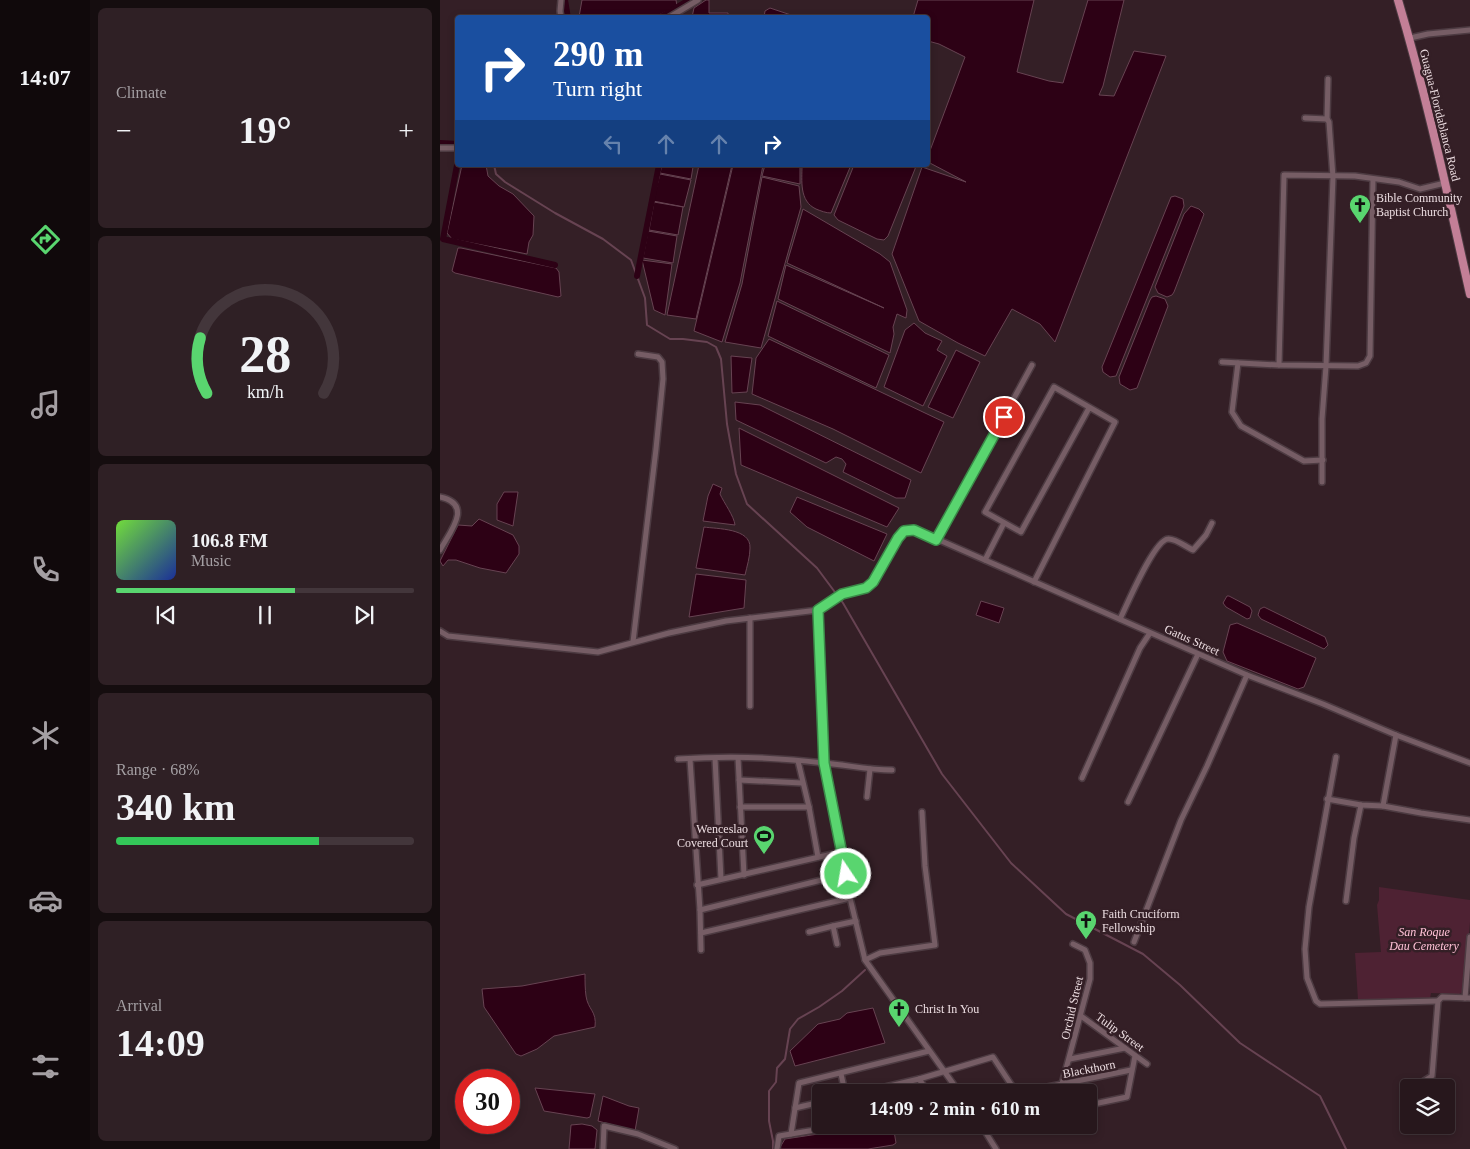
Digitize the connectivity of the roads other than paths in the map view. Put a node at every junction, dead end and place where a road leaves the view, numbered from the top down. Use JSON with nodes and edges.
{"nodes":[{"id":1,"x":561,"y":0,"type":"edge"},
{"id":2,"x":698,"y":0,"type":"edge"},
{"id":3,"x":1398,"y":0,"type":"edge"},
{"id":4,"x":561,"y":15,"type":"edge"},
{"id":5,"x":673,"y":15,"type":"edge"},
{"id":6,"x":1470,"y":30,"type":"edge"},
{"id":7,"x":1410,"y":38,"type":"junction"},
{"id":8,"x":1328,"y":79,"type":"dead end"},
{"id":9,"x":1305,"y":118,"type":"dead end"},
{"id":10,"x":1326,"y":119,"type":"junction"},
{"id":11,"x":440,"y":148,"type":"edge"},
{"id":12,"x":455,"y":148,"type":"edge"},
{"id":13,"x":1333,"y":177,"type":"junction"},
{"id":14,"x":1373,"y":179,"type":"junction"},
{"id":15,"x":1445,"y":183,"type":"junction"},
{"id":16,"x":1470,"y":294,"type":"edge"},
{"id":17,"x":638,"y":354,"type":"dead end"},
{"id":18,"x":1222,"y":362,"type":"dead end"},
{"id":19,"x":1238,"y":363,"type":"junction"},
{"id":20,"x":1032,"y":365,"type":"dead end"},
{"id":21,"x":1279,"y":365,"type":"junction"},
{"id":22,"x":1326,"y":366,"type":"junction"},
{"id":23,"x":1089,"y":408,"type":"junction"},
{"id":24,"x":1323,"y":460,"type":"junction"},
{"id":25,"x":1322,"y":482,"type":"dead end"},
{"id":26,"x":440,"y":497,"type":"edge"},
{"id":27,"x":1004,"y":523,"type":"junction"},
{"id":28,"x":1212,"y":523,"type":"dead end"},
{"id":29,"x":936,"y":540,"type":"junction"},
{"id":30,"x":440,"y":550,"type":"edge"},
{"id":31,"x":984,"y":560,"type":"junction"},
{"id":32,"x":1034,"y":582,"type":"junction"},
{"id":33,"x":818,"y":610,"type":"junction"},
{"id":34,"x":750,"y":618,"type":"junction"},
{"id":35,"x":1120,"y":619,"type":"junction"},
{"id":36,"x":440,"y":631,"type":"edge"},
{"id":37,"x":1150,"y":633,"type":"junction"},
{"id":38,"x":632,"y":642,"type":"junction"},
{"id":39,"x":1198,"y":654,"type":"junction"},
{"id":40,"x":1247,"y":675,"type":"junction"},
{"id":41,"x":750,"y":706,"type":"dead end"},
{"id":42,"x":1396,"y":735,"type":"junction"},
{"id":43,"x":1336,"y":757,"type":"dead end"},
{"id":44,"x":714,"y":758,"type":"junction"},
{"id":45,"x":738,"y":758,"type":"junction"},
{"id":46,"x":690,"y":759,"type":"junction"},
{"id":47,"x":678,"y":760,"type":"dead end"},
{"id":48,"x":798,"y":761,"type":"junction"},
{"id":49,"x":1470,"y":762,"type":"edge"},
{"id":50,"x":824,"y":763,"type":"junction"},
{"id":51,"x":870,"y":769,"type":"junction"},
{"id":52,"x":892,"y":770,"type":"dead end"},
{"id":53,"x":1082,"y":778,"type":"dead end"},
{"id":54,"x":739,"y":780,"type":"junction"},
{"id":55,"x":802,"y":783,"type":"junction"},
{"id":56,"x":867,"y":797,"type":"dead end"},
{"id":57,"x":1328,"y":799,"type":"junction"},
{"id":58,"x":1128,"y":802,"type":"dead end"},
{"id":59,"x":1361,"y":805,"type":"junction"},
{"id":60,"x":740,"y":806,"type":"junction"},
{"id":61,"x":1383,"y":806,"type":"junction"},
{"id":62,"x":809,"y":807,"type":"junction"},
{"id":63,"x":922,"y":812,"type":"dead end"},
{"id":64,"x":1470,"y":820,"type":"edge"},
{"id":65,"x":841,"y":852,"type":"junction"},
{"id":66,"x":818,"y":858,"type":"junction"},
{"id":67,"x":846,"y":874,"type":"junction"},
{"id":68,"x":744,"y":875,"type":"junction"},
{"id":69,"x":721,"y":879,"type":"junction"},
{"id":70,"x":697,"y":884,"type":"junction"},
{"id":71,"x":850,"y":898,"type":"junction"},
{"id":72,"x":1346,"y":901,"type":"dead end"},
{"id":73,"x":700,"y":910,"type":"junction"},
{"id":74,"x":856,"y":921,"type":"junction"},
{"id":75,"x":834,"y":926,"type":"junction"},
{"id":76,"x":809,"y":932,"type":"dead end"},
{"id":77,"x":701,"y":933,"type":"junction"},
{"id":78,"x":1470,"y":937,"type":"edge"},
{"id":79,"x":1134,"y":942,"type":"dead end"},
{"id":80,"x":837,"y":944,"type":"dead end"},
{"id":81,"x":1073,"y":944,"type":"dead end"},
{"id":82,"x":701,"y":950,"type":"dead end"},
{"id":83,"x":865,"y":960,"type":"junction"},
{"id":84,"x":1467,"y":998,"type":"edge"},
{"id":85,"x":1440,"y":999,"type":"junction"},
{"id":86,"x":1081,"y":1016,"type":"junction"},
{"id":87,"x":1125,"y":1048,"type":"junction"},
{"id":88,"x":929,"y":1051,"type":"junction"},
{"id":89,"x":1135,"y":1056,"type":"junction"},
{"id":90,"x":1070,"y":1059,"type":"junction"},
{"id":91,"x":1147,"y":1064,"type":"dead end"},
{"id":92,"x":1131,"y":1070,"type":"junction"},
{"id":93,"x":944,"y":1072,"type":"junction"},
{"id":94,"x":841,"y":1074,"type":"junction"},
{"id":95,"x":919,"y":1079,"type":"junction"},
{"id":96,"x":1427,"y":1079,"type":"edge"},
{"id":97,"x":843,"y":1084,"type":"edge"},
{"id":98,"x":898,"y":1084,"type":"edge"},
{"id":99,"x":922,"y":1084,"type":"edge"},
{"id":100,"x":953,"y":1084,"type":"edge"},
{"id":101,"x":1011,"y":1084,"type":"edge"},
{"id":102,"x":1062,"y":1084,"type":"joint"},
{"id":103,"x":1097,"y":1103,"type":"edge"},
{"id":104,"x":812,"y":1104,"type":"edge"},
{"id":105,"x":795,"y":1108,"type":"junction"},
{"id":106,"x":812,"y":1131,"type":"edge"},
{"id":107,"x":792,"y":1134,"type":"junction"},
{"id":108,"x":988,"y":1134,"type":"edge"},
{"id":109,"x":996,"y":1148,"type":"edge"},
{"id":110,"x":603,"y":1149,"type":"edge"},
{"id":111,"x":675,"y":1149,"type":"edge"},
{"id":112,"x":777,"y":1149,"type":"edge"},
{"id":113,"x":988,"y":1149,"type":"edge"}],
"edges":[{"from":1,"to":4,"type":"street"},
{"from":2,"to":5,"type":"street"},
{"from":3,"to":7,"type":"main road","name":"Guagua-Floridablanca Road"},
{"from":6,"to":7,"type":"street"},
{"from":7,"to":15,"type":"main road","name":"Guagua-Floridablanca Road"},
{"from":8,"to":10,"type":"street"},
{"from":9,"to":10,"type":"street"},
{"from":10,"to":13,"type":"street"},
{"from":11,"to":12,"type":"street"},
{"from":13,"to":14,"type":"street"},
{"from":13,"to":21,"type":"street"},
{"from":13,"to":22,"type":"street"},
{"from":14,"to":15,"type":"street"},
{"from":14,"to":22,"type":"street"},
{"from":15,"to":16,"type":"main road","name":"Guagua-Floridablanca Road"},
{"from":17,"to":38,"type":"street"},
{"from":18,"to":19,"type":"street"},
{"from":19,"to":21,"type":"street"},
{"from":19,"to":24,"type":"street"},
{"from":20,"to":29,"type":"street"},
{"from":21,"to":22,"type":"street"},
{"from":22,"to":24,"type":"street"},
{"from":23,"to":27,"type":"street"},
{"from":23,"to":27,"type":"street"},
{"from":23,"to":32,"type":"street"},
{"from":24,"to":25,"type":"street"},
{"from":26,"to":30,"type":"street"},
{"from":27,"to":31,"type":"street"},
{"from":28,"to":35,"type":"street"},
{"from":29,"to":31,"type":"street","name":"Gatus Street"},
{"from":29,"to":33,"type":"street","name":"Gatus Street"},
{"from":31,"to":32,"type":"street","name":"Gatus Street"},
{"from":32,"to":35,"type":"street","name":"Gatus Street"},
{"from":33,"to":34,"type":"street"},
{"from":33,"to":50,"type":"street"},
{"from":34,"to":38,"type":"street"},
{"from":34,"to":41,"type":"street"},
{"from":35,"to":37,"type":"street","name":"Gatus Street"},
{"from":36,"to":38,"type":"street"},
{"from":37,"to":39,"type":"street","name":"Gatus Street"},
{"from":37,"to":53,"type":"street"},
{"from":39,"to":40,"type":"street","name":"Gatus Street"},
{"from":39,"to":58,"type":"street"},
{"from":40,"to":42,"type":"street","name":"Gatus Street"},
{"from":40,"to":79,"type":"street"},
{"from":42,"to":49,"type":"street","name":"Gatus Street"},
{"from":42,"to":61,"type":"street"},
{"from":43,"to":57,"type":"street"},
{"from":44,"to":45,"type":"street"},
{"from":44,"to":46,"type":"street"},
{"from":44,"to":69,"type":"street"},
{"from":45,"to":48,"type":"street"},
{"from":45,"to":54,"type":"street"},
{"from":46,"to":47,"type":"street"},
{"from":46,"to":70,"type":"street"},
{"from":48,"to":50,"type":"street"},
{"from":48,"to":55,"type":"street"},
{"from":50,"to":51,"type":"street"},
{"from":50,"to":65,"type":"street"},
{"from":51,"to":52,"type":"street"},
{"from":51,"to":56,"type":"street"},
{"from":54,"to":55,"type":"street"},
{"from":54,"to":60,"type":"street"},
{"from":55,"to":62,"type":"street"},
{"from":57,"to":59,"type":"street"},
{"from":57,"to":85,"type":"street"},
{"from":59,"to":61,"type":"street"},
{"from":59,"to":72,"type":"street"},
{"from":60,"to":62,"type":"street"},
{"from":60,"to":68,"type":"street"},
{"from":61,"to":64,"type":"street"},
{"from":62,"to":66,"type":"street"},
{"from":63,"to":83,"type":"street"},
{"from":65,"to":66,"type":"street"},
{"from":65,"to":67,"type":"street"},
{"from":66,"to":68,"type":"street"},
{"from":67,"to":71,"type":"street"},
{"from":67,"to":73,"type":"street"},
{"from":68,"to":69,"type":"street"},
{"from":69,"to":70,"type":"street"},
{"from":70,"to":73,"type":"street"},
{"from":71,"to":74,"type":"street"},
{"from":71,"to":77,"type":"street"},
{"from":73,"to":77,"type":"street"},
{"from":74,"to":75,"type":"street"},
{"from":74,"to":83,"type":"street"},
{"from":75,"to":76,"type":"street"},
{"from":75,"to":80,"type":"street"},
{"from":77,"to":82,"type":"street"},
{"from":78,"to":84,"type":"street"},
{"from":81,"to":86,"type":"street","name":"Orchid Street"},
{"from":83,"to":88,"type":"street"},
{"from":84,"to":85,"type":"street"},
{"from":85,"to":96,"type":"street"},
{"from":86,"to":87,"type":"street","name":"Tulip Street"},
{"from":86,"to":90,"type":"street","name":"Orchid Street"},
{"from":87,"to":89,"type":"street","name":"Tulip Street"},
{"from":87,"to":90,"type":"street"},
{"from":88,"to":93,"type":"street"},
{"from":88,"to":94,"type":"street"},
{"from":89,"to":91,"type":"street","name":"Tulip Street"},
{"from":89,"to":92,"type":"street"},
{"from":90,"to":102,"type":"street","name":"Orchid Street"},
{"from":92,"to":102,"type":"street","name":"Blackthorn"},
{"from":92,"to":103,"type":"street"},
{"from":93,"to":95,"type":"street"},
{"from":93,"to":100,"type":"street"},
{"from":93,"to":101,"type":"street"},
{"from":94,"to":97,"type":"street"},
{"from":94,"to":105,"type":"street"},
{"from":95,"to":98,"type":"street"},
{"from":95,"to":99,"type":"street"},
{"from":104,"to":105,"type":"street"},
{"from":105,"to":107,"type":"street"},
{"from":106,"to":107,"type":"street"},
{"from":107,"to":112,"type":"street"},
{"from":108,"to":109,"type":"street"},
{"from":109,"to":113,"type":"street"},
{"from":110,"to":111,"type":"street"}]}
